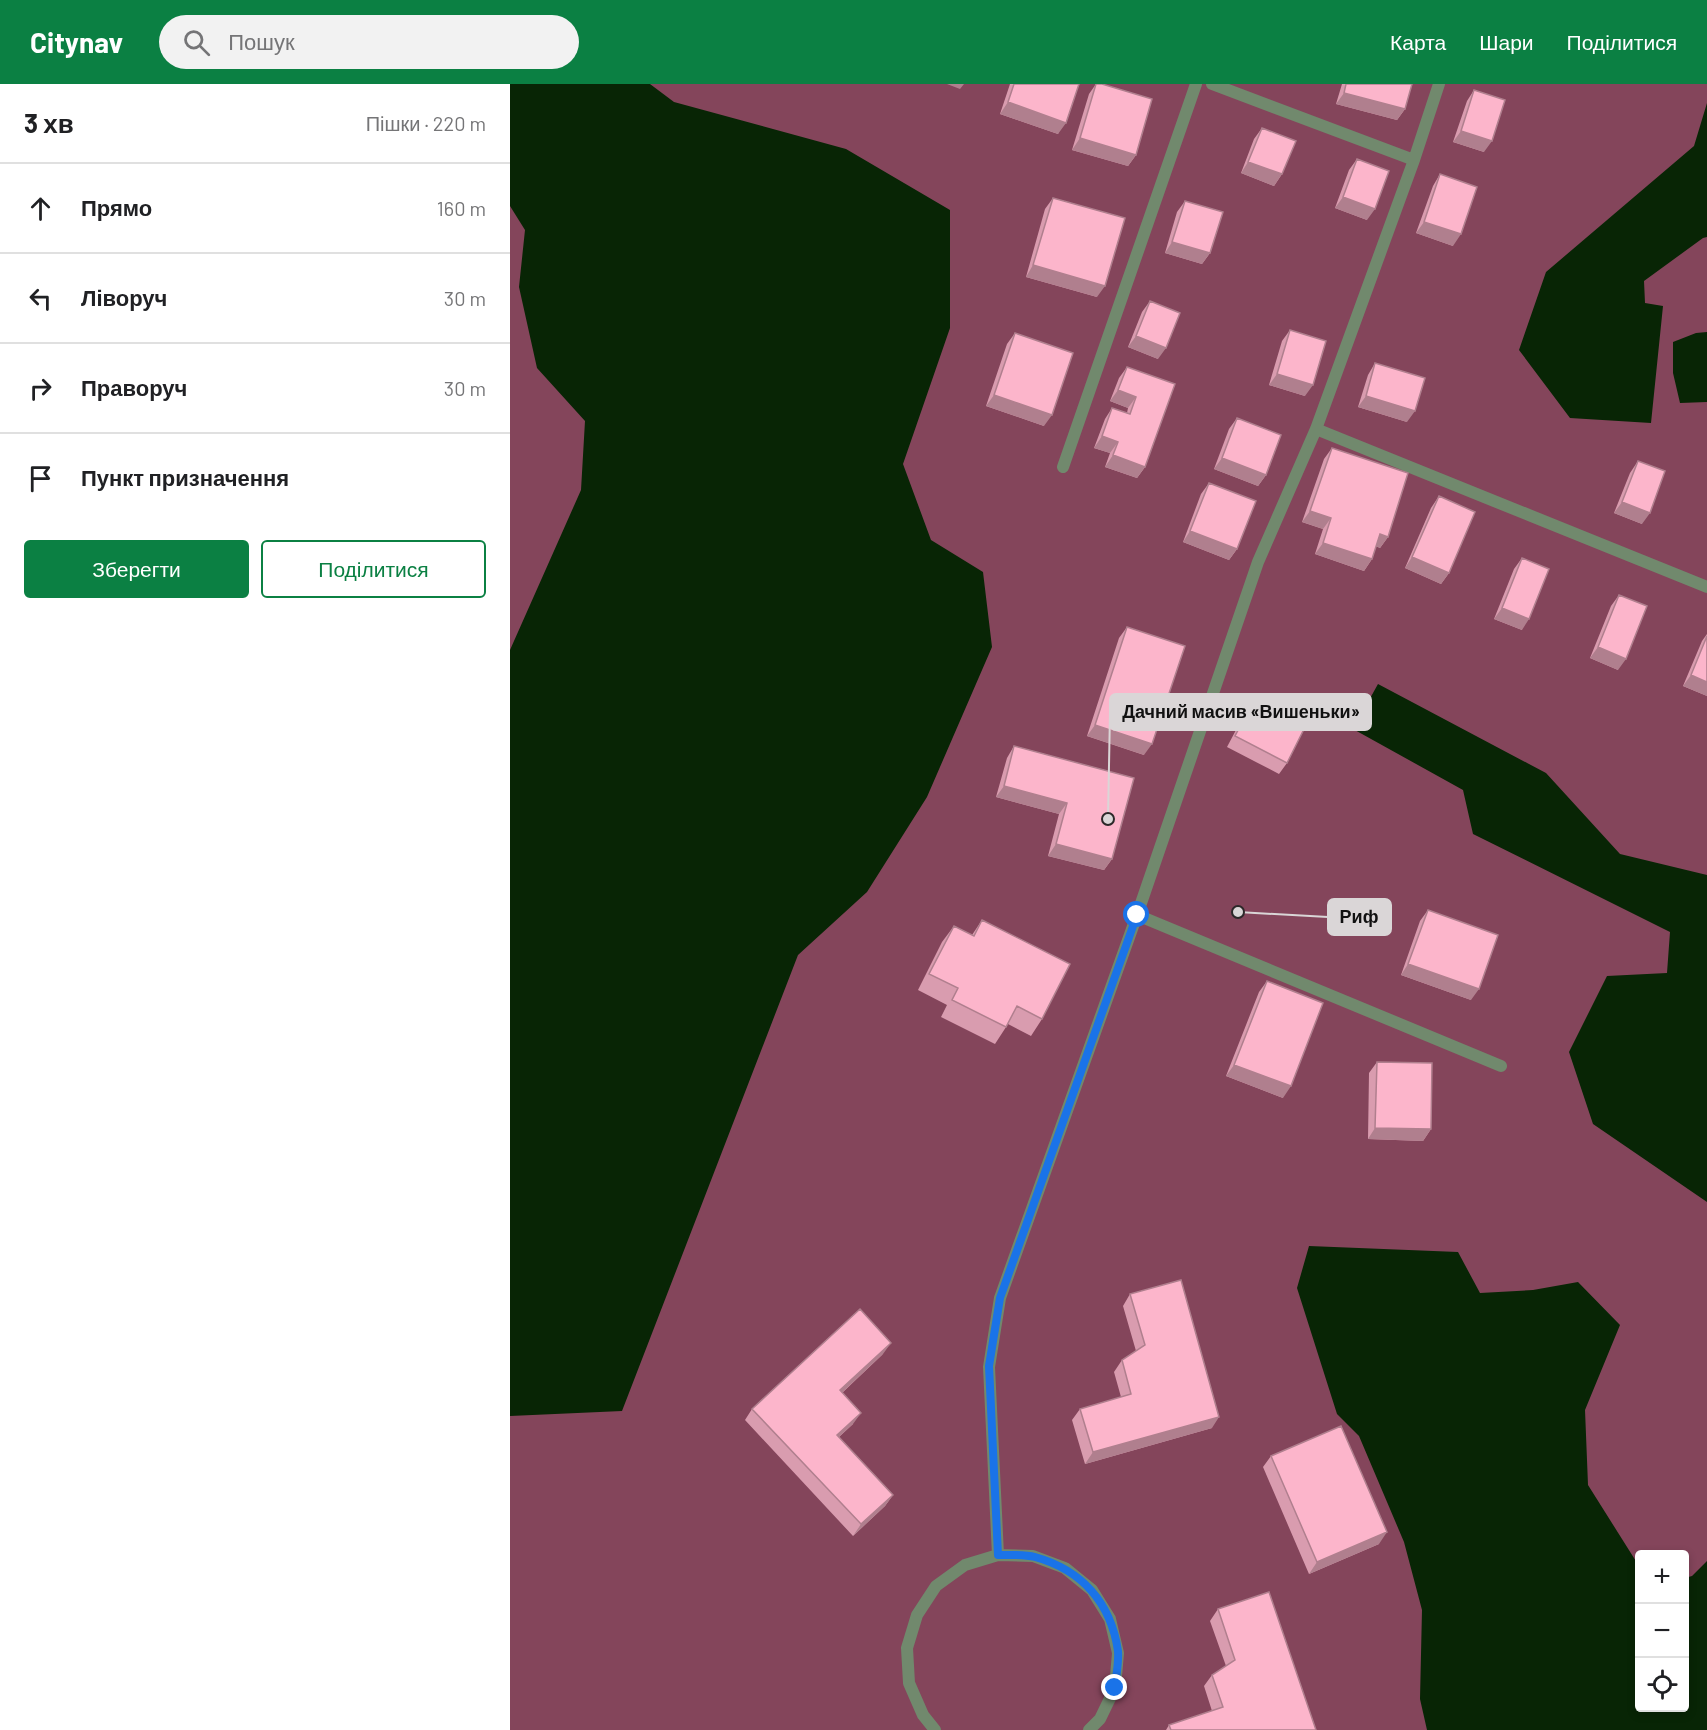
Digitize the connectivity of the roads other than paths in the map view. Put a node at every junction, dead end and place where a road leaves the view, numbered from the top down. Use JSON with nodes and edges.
{"nodes":[{"id":1,"x":1196,"y":84,"type":"edge"},
{"id":2,"x":1212,"y":84,"type":"edge"},
{"id":3,"x":1439,"y":84,"type":"edge"},
{"id":4,"x":1414,"y":160,"type":"junction"},
{"id":5,"x":1316,"y":429,"type":"junction"},
{"id":6,"x":1063,"y":467,"type":"dead end"},
{"id":7,"x":1707,"y":587,"type":"edge"},
{"id":8,"x":1137,"y":915,"type":"junction"},
{"id":9,"x":1501,"y":1066,"type":"dead end"},
{"id":10,"x":998,"y":1555,"type":"junction"},
{"id":11,"x":935,"y":1730,"type":"edge"},
{"id":12,"x":1089,"y":1730,"type":"edge"}],
"edges":[{"from":1,"to":6,"type":"street"},
{"from":2,"to":4,"type":"street"},
{"from":3,"to":4,"type":"street"},
{"from":4,"to":5,"type":"street"},
{"from":5,"to":7,"type":"street"},
{"from":5,"to":8,"type":"street"},
{"from":8,"to":9,"type":"street"},
{"from":8,"to":10,"type":"street"},
{"from":10,"to":11,"type":"street"},
{"from":10,"to":12,"type":"street"}]}
